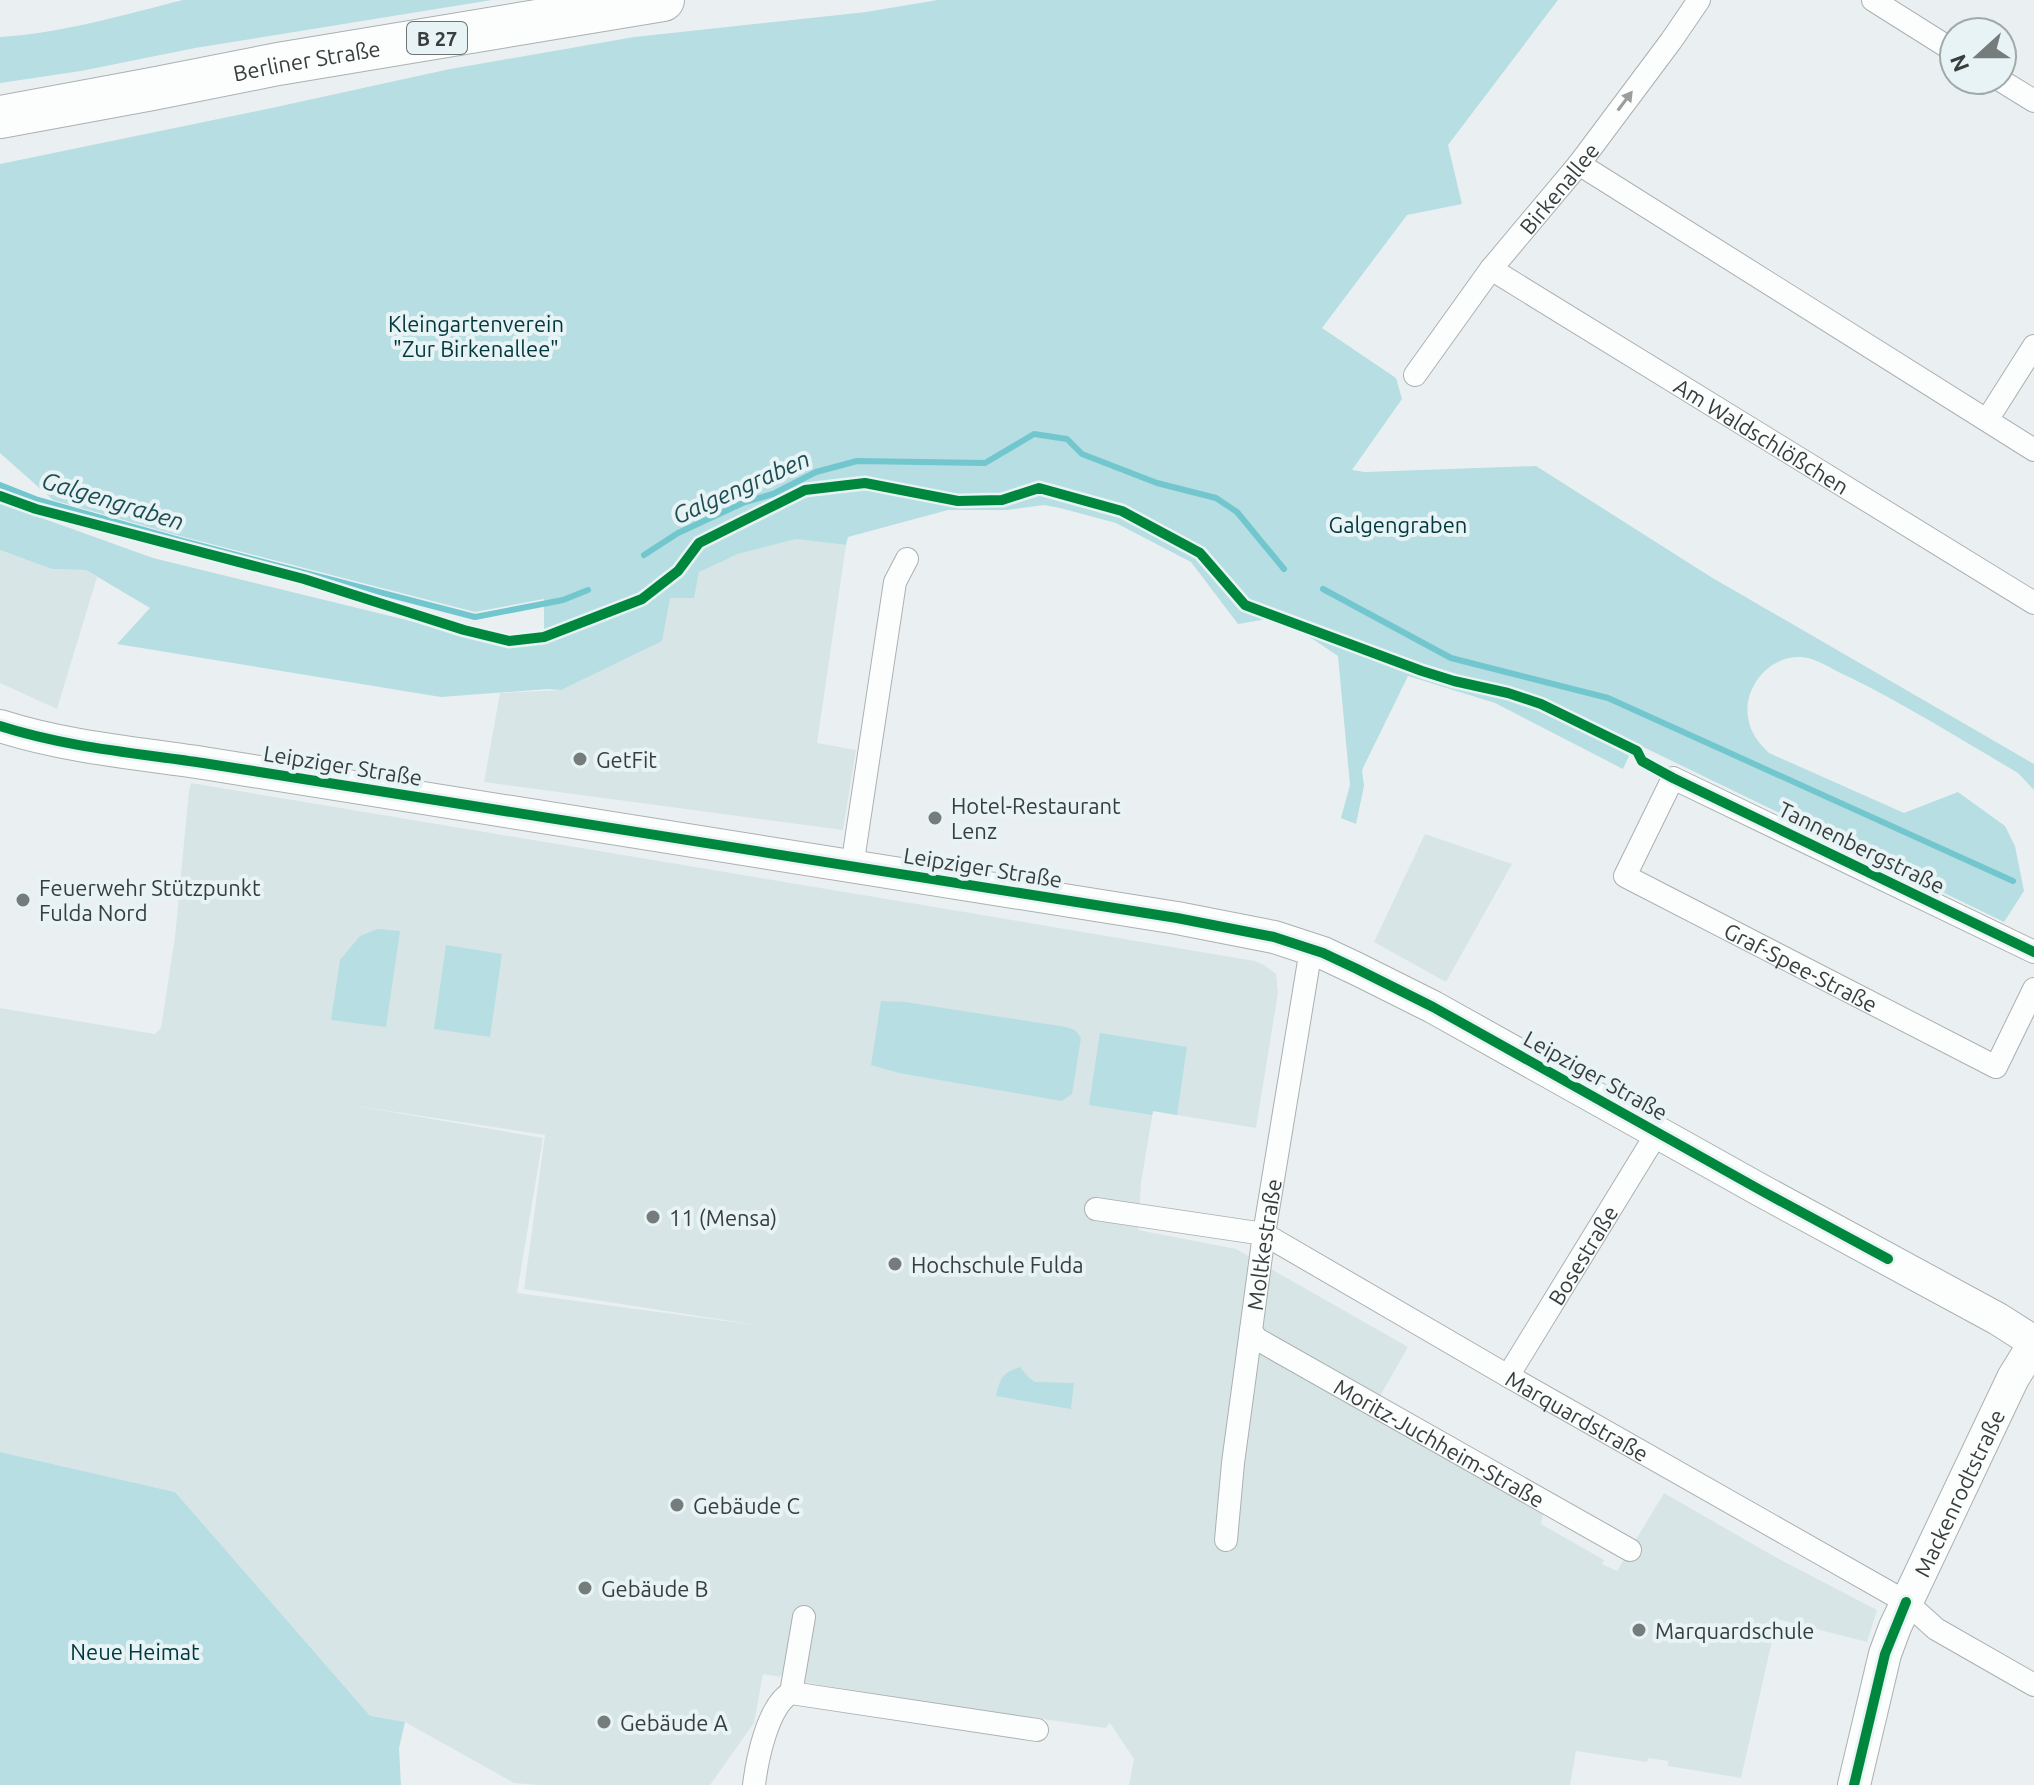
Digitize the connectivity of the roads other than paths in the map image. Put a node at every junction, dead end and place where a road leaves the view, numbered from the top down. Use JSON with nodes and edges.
{"nodes":[{"id":1,"x":663,"y":0,"type":"edge"},
{"id":2,"x":1699,"y":0,"type":"edge"},
{"id":3,"x":1873,"y":0,"type":"edge"},
{"id":4,"x":1938,"y":41,"type":"edge"},
{"id":5,"x":0,"y":117,"type":"edge"},
{"id":6,"x":1579,"y":164,"type":"junction"},
{"id":7,"x":1491,"y":269,"type":"junction"},
{"id":8,"x":2034,"y":346,"type":"edge"},
{"id":9,"x":1415,"y":375,"type":"dead end"},
{"id":10,"x":1987,"y":420,"type":"junction"},
{"id":11,"x":2034,"y":450,"type":"edge"},
{"id":12,"x":907,"y":559,"type":"dead end"},
{"id":13,"x":2034,"y":603,"type":"edge"},
{"id":14,"x":0,"y":726,"type":"edge"},
{"id":15,"x":1673,"y":778,"type":"joint"},
{"id":16,"x":852,"y":867,"type":"junction"},
{"id":17,"x":1311,"y":949,"type":"junction"},
{"id":18,"x":2034,"y":952,"type":"edge"},
{"id":19,"x":2034,"y":989,"type":"edge"},
{"id":20,"x":1657,"y":1133,"type":"junction"},
{"id":21,"x":1096,"y":1209,"type":"dead end"},
{"id":22,"x":1264,"y":1234,"type":"junction"},
{"id":23,"x":1251,"y":1331,"type":"junction"},
{"id":24,"x":2034,"y":1343,"type":"edge"},
{"id":25,"x":1508,"y":1376,"type":"junction"},
{"id":26,"x":1226,"y":1540,"type":"dead end"},
{"id":27,"x":1630,"y":1550,"type":"dead end"},
{"id":28,"x":1918,"y":1612,"type":"junction"},
{"id":29,"x":804,"y":1617,"type":"dead end"},
{"id":30,"x":2034,"y":1685,"type":"edge"},
{"id":31,"x":788,"y":1695,"type":"junction"},
{"id":32,"x":1037,"y":1730,"type":"dead end"},
{"id":33,"x":754,"y":1785,"type":"edge"},
{"id":34,"x":1854,"y":1785,"type":"edge"}],
"edges":[{"from":1,"to":5,"type":"highway","name":"Berliner Straße","number":"B 27"},
{"from":6,"to":2,"type":"street","name":"Birkenallee","one_way":true},
{"from":3,"to":4,"type":"street"},
{"from":6,"to":7,"type":"street","name":"Birkenallee"},
{"from":6,"to":10,"type":"street"},
{"from":7,"to":9,"type":"street","name":"Birkenallee"},
{"from":7,"to":13,"type":"street","name":"Am Waldschlößchen"},
{"from":8,"to":10,"type":"street"},
{"from":10,"to":11,"type":"street"},
{"from":12,"to":16,"type":"street"},
{"from":14,"to":16,"type":"main road","name":"Leipziger Straße"},
{"from":15,"to":18,"type":"street","name":"Tannenbergstraße"},
{"from":15,"to":19,"type":"street","name":"Graf-Spee-Straße"},
{"from":16,"to":17,"type":"main road","name":"Leipziger Straße"},
{"from":17,"to":20,"type":"main road","name":"Leipziger Straße"},
{"from":17,"to":22,"type":"street","name":"Moltkestraße"},
{"from":20,"to":24,"type":"main road","name":"Leipziger Straße"},
{"from":20,"to":25,"type":"street","name":"Bosestraße"},
{"from":21,"to":22,"type":"street","name":"Marquardstraße"},
{"from":22,"to":23,"type":"street","name":"Moltkestraße"},
{"from":22,"to":25,"type":"street","name":"Marquardstraße"},
{"from":23,"to":26,"type":"street","name":"Moltkestraße"},
{"from":23,"to":27,"type":"street","name":"Moritz-Juchheim-Straße"},
{"from":24,"to":28,"type":"main road","name":"Mackenrodtstraße"},
{"from":25,"to":28,"type":"street","name":"Marquardstraße"},
{"from":28,"to":30,"type":"street","name":"Marquardstraße"},
{"from":28,"to":34,"type":"main road","name":"Mackenrodtstraße"},
{"from":29,"to":31,"type":"street"},
{"from":31,"to":32,"type":"street"},
{"from":31,"to":33,"type":"street"}]}
